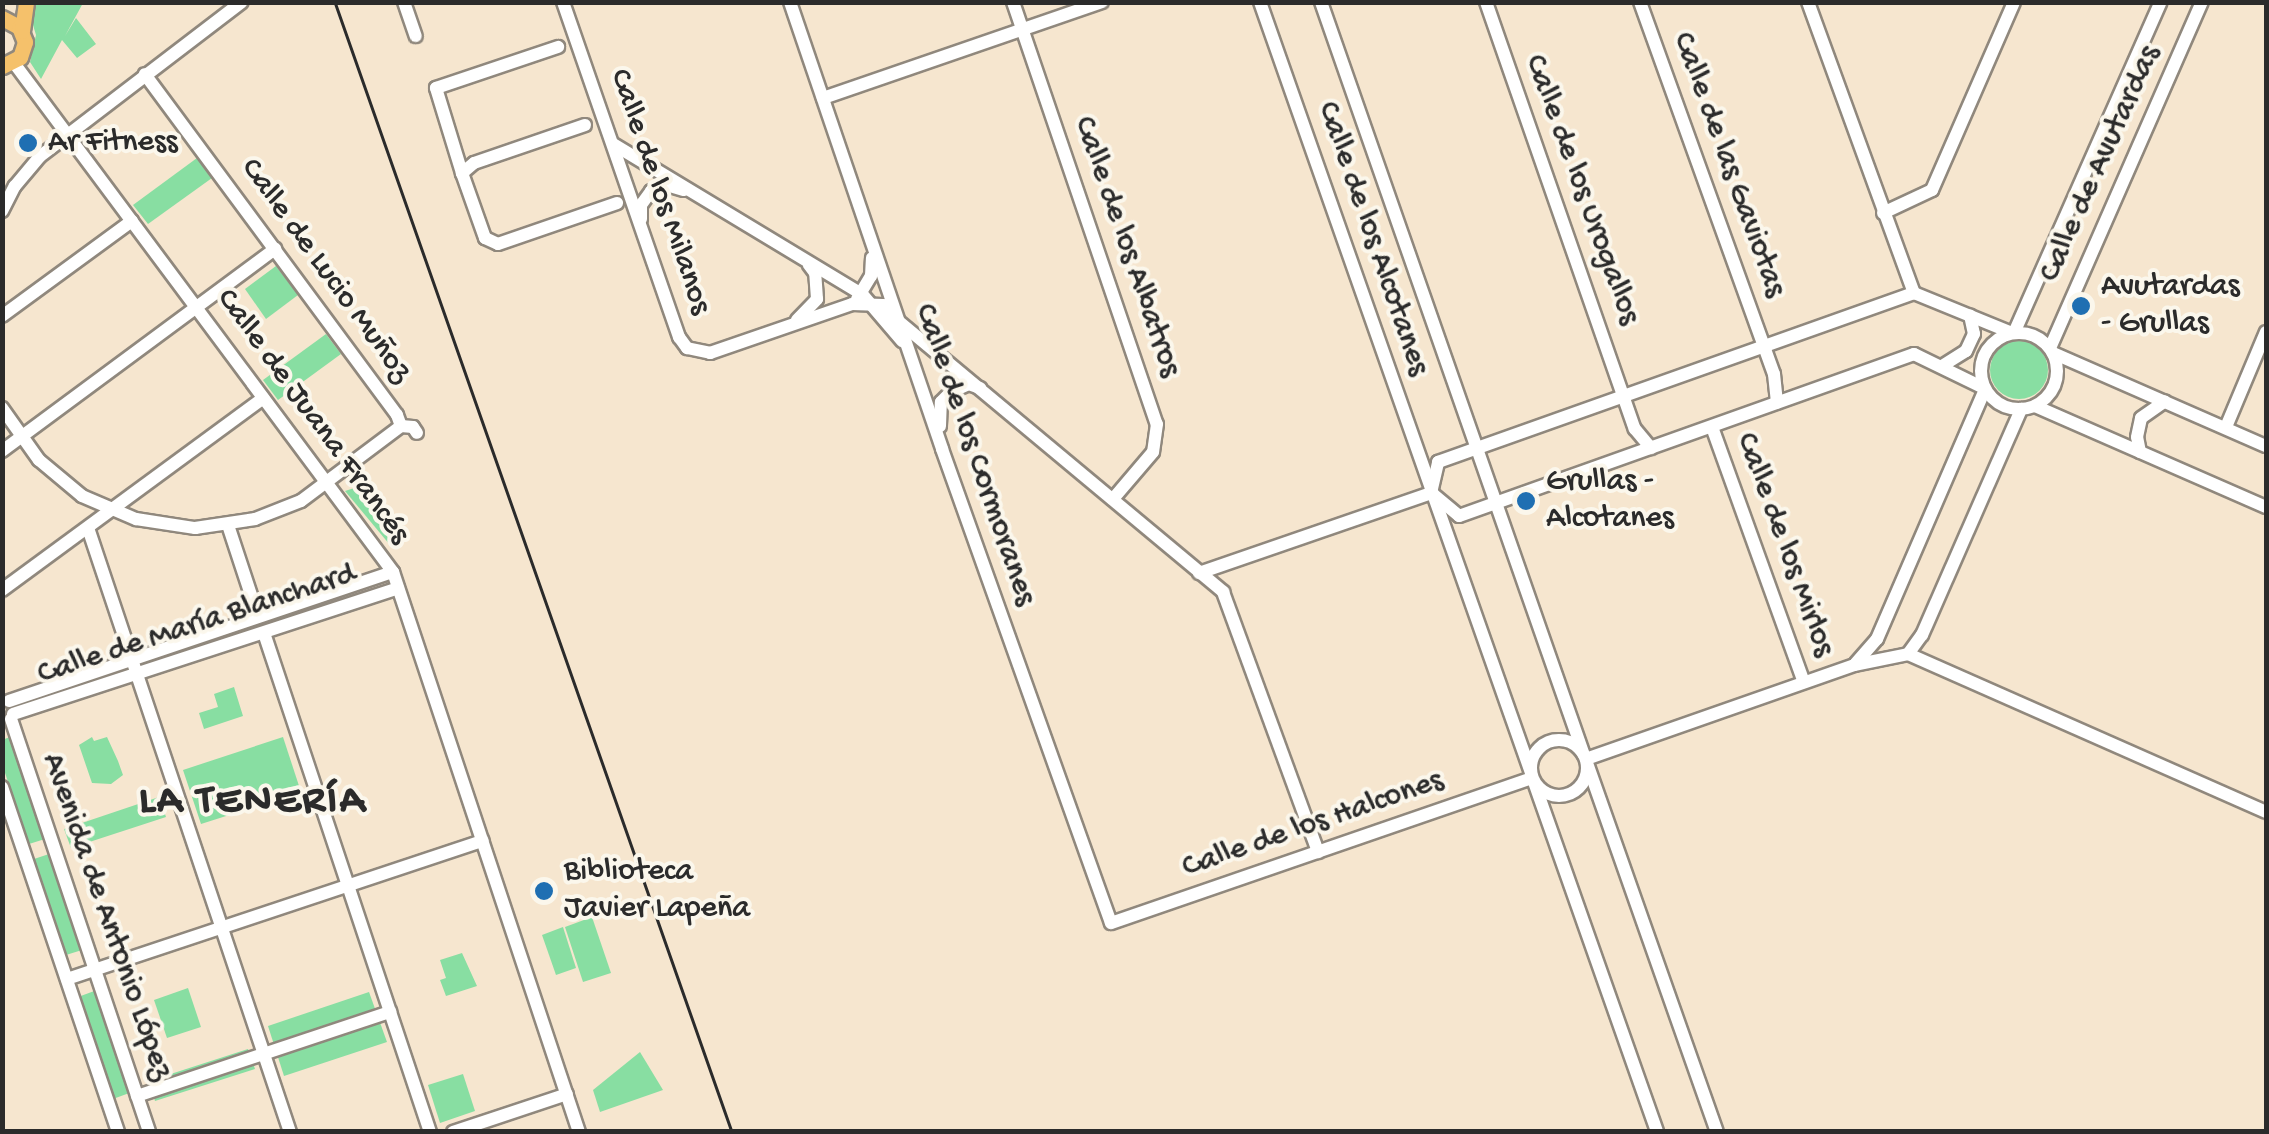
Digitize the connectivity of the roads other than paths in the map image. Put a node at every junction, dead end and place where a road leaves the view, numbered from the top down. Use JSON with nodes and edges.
{"nodes":[{"id":1,"x":22,"y":2,"type":"edge"},
{"id":2,"x":242,"y":2,"type":"edge"},
{"id":3,"x":404,"y":2,"type":"edge"},
{"id":4,"x":563,"y":2,"type":"edge"},
{"id":5,"x":790,"y":2,"type":"edge"},
{"id":6,"x":1013,"y":2,"type":"edge"},
{"id":7,"x":1102,"y":2,"type":"edge"},
{"id":8,"x":1260,"y":2,"type":"edge"},
{"id":9,"x":1321,"y":2,"type":"edge"},
{"id":10,"x":1486,"y":2,"type":"edge"},
{"id":11,"x":1640,"y":2,"type":"edge"},
{"id":12,"x":1808,"y":2,"type":"edge"},
{"id":13,"x":2014,"y":2,"type":"edge"},
{"id":14,"x":2160,"y":2,"type":"edge"},
{"id":15,"x":2202,"y":2,"type":"edge"},
{"id":16,"x":3,"y":18,"type":"edge"},
{"id":17,"x":22,"y":31,"type":"junction"},
{"id":18,"x":1023,"y":31,"type":"junction"},
{"id":19,"x":416,"y":36,"type":"dead end"},
{"id":20,"x":558,"y":47,"type":"dead end"},
{"id":21,"x":8,"y":64,"type":"edge"},
{"id":22,"x":146,"y":74,"type":"junction"},
{"id":23,"x":823,"y":98,"type":"junction"},
{"id":24,"x":584,"y":126,"type":"dead end"},
{"id":25,"x":68,"y":134,"type":"junction"},
{"id":26,"x":613,"y":144,"type":"junction"},
{"id":27,"x":462,"y":172,"type":"junction"},
{"id":28,"x":698,"y":196,"type":"junction"},
{"id":29,"x":617,"y":203,"type":"dead end"},
{"id":30,"x":2,"y":211,"type":"edge"},
{"id":31,"x":1883,"y":213,"type":"junction"},
{"id":32,"x":132,"y":221,"type":"junction"},
{"id":33,"x":641,"y":226,"type":"junction"},
{"id":34,"x":274,"y":249,"type":"junction"},
{"id":35,"x":872,"y":249,"type":"junction"},
{"id":36,"x":804,"y":260,"type":"junction"},
{"id":37,"x":1914,"y":293,"type":"junction"},
{"id":38,"x":861,"y":300,"type":"junction"},
{"id":39,"x":197,"y":307,"type":"junction"},
{"id":40,"x":1970,"y":315,"type":"junction"},
{"id":41,"x":2,"y":316,"type":"edge"},
{"id":42,"x":897,"y":320,"type":"junction"},
{"id":43,"x":792,"y":324,"type":"junction"},
{"id":44,"x":2266,"y":332,"type":"edge"},
{"id":45,"x":2013,"y":333,"type":"junction"},
{"id":46,"x":906,"y":347,"type":"junction"},
{"id":47,"x":1763,"y":347,"type":"junction"},
{"id":48,"x":2052,"y":351,"type":"junction"},
{"id":49,"x":1942,"y":366,"type":"junction"},
{"id":50,"x":1985,"y":389,"type":"junction"},
{"id":51,"x":987,"y":391,"type":"junction"},
{"id":52,"x":1625,"y":396,"type":"junction"},
{"id":53,"x":263,"y":398,"type":"junction"},
{"id":54,"x":2165,"y":401,"type":"junction"},
{"id":55,"x":1777,"y":403,"type":"junction"},
{"id":56,"x":2,"y":408,"type":"edge"},
{"id":57,"x":2028,"y":408,"type":"junction"},
{"id":58,"x":401,"y":426,"type":"junction"},
{"id":59,"x":1712,"y":426,"type":"junction"},
{"id":60,"x":2226,"y":427,"type":"junction"},
{"id":61,"x":416,"y":433,"type":"dead end"},
{"id":62,"x":20,"y":438,"type":"junction"},
{"id":63,"x":2266,"y":446,"type":"edge"},
{"id":64,"x":1478,"y":447,"type":"junction"},
{"id":65,"x":1650,"y":448,"type":"junction"},
{"id":66,"x":942,"y":449,"type":"junction"},
{"id":67,"x":2,"y":451,"type":"edge"},
{"id":68,"x":2140,"y":452,"type":"junction"},
{"id":69,"x":327,"y":484,"type":"junction"},
{"id":70,"x":1431,"y":493,"type":"junction"},
{"id":71,"x":1113,"y":499,"type":"junction"},
{"id":72,"x":1497,"y":503,"type":"junction"},
{"id":73,"x":2266,"y":506,"type":"edge"},
{"id":74,"x":112,"y":510,"type":"junction"},
{"id":75,"x":228,"y":526,"type":"junction"},
{"id":76,"x":88,"y":528,"type":"junction"},
{"id":77,"x":393,"y":572,"type":"junction"},
{"id":78,"x":1199,"y":573,"type":"junction"},
{"id":79,"x":398,"y":588,"type":"junction"},
{"id":80,"x":2,"y":590,"type":"edge"},
{"id":81,"x":258,"y":616,"type":"junction"},
{"id":82,"x":264,"y":633,"type":"junction"},
{"id":83,"x":1908,"y":654,"type":"junction"},
{"id":84,"x":133,"y":658,"type":"junction"},
{"id":85,"x":1854,"y":665,"type":"junction"},
{"id":86,"x":138,"y":674,"type":"junction"},
{"id":87,"x":1804,"y":682,"type":"junction"},
{"id":88,"x":6,"y":707,"type":"edge"},
{"id":89,"x":1586,"y":759,"type":"junction"},
{"id":90,"x":1532,"y":778,"type":"junction"},
{"id":91,"x":2,"y":787,"type":"edge"},
{"id":92,"x":2266,"y":812,"type":"edge"},
{"id":93,"x":483,"y":842,"type":"junction"},
{"id":94,"x":1318,"y":852,"type":"junction"},
{"id":95,"x":348,"y":886,"type":"junction"},
{"id":96,"x":1112,"y":923,"type":"joint"},
{"id":97,"x":222,"y":928,"type":"junction"},
{"id":98,"x":95,"y":970,"type":"junction"},
{"id":99,"x":68,"y":978,"type":"junction"},
{"id":100,"x":390,"y":1012,"type":"junction"},
{"id":101,"x":264,"y":1054,"type":"junction"},
{"id":102,"x":566,"y":1094,"type":"junction"},
{"id":103,"x":137,"y":1096,"type":"junction"},
{"id":104,"x":118,"y":1132,"type":"edge"},
{"id":105,"x":149,"y":1132,"type":"edge"},
{"id":106,"x":290,"y":1132,"type":"edge"},
{"id":107,"x":430,"y":1132,"type":"edge"},
{"id":108,"x":454,"y":1132,"type":"edge"},
{"id":109,"x":580,"y":1132,"type":"edge"},
{"id":110,"x":1658,"y":1132,"type":"edge"},
{"id":111,"x":1717,"y":1132,"type":"edge"}],
"edges":[{"from":1,"to":16,"type":"main road"},
{"from":1,"to":17,"type":"main road"},
{"from":2,"to":22,"type":"street"},
{"from":3,"to":19,"type":"street"},
{"from":4,"to":26,"type":"street","name":"Calle de los Milanos"},
{"from":5,"to":23,"type":"street","name":"Calle de los Cormoranes"},
{"from":6,"to":18,"type":"street","name":"Calle de los Albatros"},
{"from":7,"to":18,"type":"street"},
{"from":8,"to":70,"type":"street","name":"Calle de los Alcotanes"},
{"from":9,"to":64,"type":"street","name":"Calle de los Alcotanes"},
{"from":10,"to":52,"type":"street","name":"Calle de los Urogallos"},
{"from":11,"to":47,"type":"street","name":"Calle de las Gaviotas"},
{"from":12,"to":31,"type":"street"},
{"from":13,"to":31,"type":"street"},
{"from":14,"to":45,"type":"street","name":"Calle de Avutardas"},
{"from":15,"to":48,"type":"street","name":"Calle de Avutardas"},
{"from":16,"to":17,"type":"main road"},
{"from":17,"to":21,"type":"main road"},
{"from":18,"to":23,"type":"street"},
{"from":18,"to":71,"type":"street","name":"Calle de los Albatros"},
{"from":20,"to":27,"type":"street"},
{"from":21,"to":25,"type":"street","name":"Calle de Juana Francés"},
{"from":22,"to":25,"type":"street"},
{"from":22,"to":34,"type":"street","name":"Calle de Lucio Muñoz"},
{"from":23,"to":35,"type":"street","name":"Calle de los Cormoranes"},
{"from":24,"to":27,"type":"street"},
{"from":25,"to":30,"type":"street"},
{"from":25,"to":32,"type":"street","name":"Calle de Juana Francés"},
{"from":26,"to":28,"type":"street"},
{"from":26,"to":33,"type":"street","name":"Calle de los Milanos"},
{"from":27,"to":29,"type":"street"},
{"from":28,"to":33,"type":"street"},
{"from":28,"to":36,"type":"street"},
{"from":31,"to":37,"type":"street"},
{"from":32,"to":39,"type":"street","name":"Calle de Juana Francés"},
{"from":32,"to":41,"type":"street"},
{"from":33,"to":43,"type":"street","name":"Calle de los Milanos"},
{"from":34,"to":39,"type":"street"},
{"from":34,"to":58,"type":"street","name":"Calle de Lucio Muñoz"},
{"from":35,"to":38,"type":"street"},
{"from":35,"to":42,"type":"street","name":"Calle de los Cormoranes"},
{"from":36,"to":38,"type":"street"},
{"from":36,"to":43,"type":"street"},
{"from":37,"to":40,"type":"street"},
{"from":37,"to":47,"type":"street"},
{"from":38,"to":42,"type":"street"},
{"from":38,"to":43,"type":"street","name":"Calle de los Milanos"},
{"from":38,"to":46,"type":"street"},
{"from":39,"to":53,"type":"street","name":"Calle de Juana Francés"},
{"from":39,"to":62,"type":"street"},
{"from":40,"to":45,"type":"street"},
{"from":40,"to":49,"type":"street"},
{"from":42,"to":46,"type":"street","name":"Calle de los Cormoranes"},
{"from":42,"to":51,"type":"street"},
{"from":44,"to":60,"type":"street"},
{"from":45,"to":48,"type":"street"},
{"from":45,"to":50,"type":"street"},
{"from":46,"to":66,"type":"street","name":"Calle de los Cormoranes"},
{"from":47,"to":52,"type":"street"},
{"from":47,"to":55,"type":"street","name":"Calle de las Gaviotas"},
{"from":48,"to":54,"type":"street"},
{"from":48,"to":57,"type":"street"},
{"from":49,"to":50,"type":"street"},
{"from":49,"to":55,"type":"street"},
{"from":50,"to":57,"type":"street"},
{"from":50,"to":85,"type":"street"},
{"from":51,"to":66,"type":"street"},
{"from":51,"to":71,"type":"street"},
{"from":52,"to":64,"type":"street"},
{"from":52,"to":65,"type":"street","name":"Calle de los Urogallos"},
{"from":53,"to":69,"type":"street","name":"Calle de Juana Francés"},
{"from":53,"to":74,"type":"street"},
{"from":54,"to":60,"type":"street"},
{"from":54,"to":68,"type":"street"},
{"from":55,"to":59,"type":"street"},
{"from":56,"to":62,"type":"street","name":"Calle de Lucio Muñoz"},
{"from":57,"to":68,"type":"street"},
{"from":57,"to":83,"type":"street"},
{"from":58,"to":61,"type":"street"},
{"from":58,"to":69,"type":"street","name":"Calle de Lucio Muñoz"},
{"from":59,"to":65,"type":"street"},
{"from":59,"to":87,"type":"street","name":"Calle de los Mirlos"},
{"from":60,"to":63,"type":"street"},
{"from":62,"to":67,"type":"street"},
{"from":62,"to":74,"type":"street","name":"Calle de Lucio Muñoz"},
{"from":64,"to":70,"type":"street"},
{"from":64,"to":72,"type":"street","name":"Calle de los Alcotanes"},
{"from":65,"to":72,"type":"street"},
{"from":66,"to":96,"type":"street","name":"Calle de los Cormoranes"},
{"from":68,"to":73,"type":"street"},
{"from":69,"to":75,"type":"street","name":"Calle de Lucio Muñoz"},
{"from":69,"to":77,"type":"street","name":"Calle de Juana Francés"},
{"from":70,"to":72,"type":"street"},
{"from":70,"to":78,"type":"street"},
{"from":70,"to":90,"type":"street","name":"Calle de los Alcotanes"},
{"from":71,"to":78,"type":"street"},
{"from":72,"to":89,"type":"street","name":"Calle de los Alcotanes"},
{"from":74,"to":75,"type":"street","name":"Calle de Lucio Muñoz"},
{"from":74,"to":76,"type":"street"},
{"from":75,"to":81,"type":"street"},
{"from":76,"to":80,"type":"street"},
{"from":76,"to":84,"type":"street"},
{"from":77,"to":79,"type":"street","name":"Calle de Juana Francés"},
{"from":77,"to":81,"type":"street","name":"Calle de María Blanchard"},
{"from":78,"to":94,"type":"street"},
{"from":79,"to":82,"type":"street","name":"Calle de María Blanchard"},
{"from":79,"to":93,"type":"street","name":"Calle de Juana Francés"},
{"from":81,"to":84,"type":"street","name":"Calle de María Blanchard"},
{"from":82,"to":86,"type":"street","name":"Calle de María Blanchard"},
{"from":82,"to":95,"type":"street"},
{"from":83,"to":85,"type":"street"},
{"from":83,"to":92,"type":"street"},
{"from":84,"to":86,"type":"street"},
{"from":84,"to":88,"type":"street","name":"Calle de María Blanchard"},
{"from":85,"to":87,"type":"street"},
{"from":86,"to":88,"type":"street","name":"Calle de María Blanchard"},
{"from":86,"to":97,"type":"street"},
{"from":87,"to":89,"type":"street"},
{"from":88,"to":98,"type":"street","name":"Avenida de Antonio López"},
{"from":89,"to":90,"type":"street"},
{"from":89,"to":90,"type":"street"},
{"from":89,"to":111,"type":"street","name":"Calle de los Alcotanes"},
{"from":90,"to":94,"type":"street","name":"Calle de los Halcones"},
{"from":90,"to":110,"type":"street","name":"Calle de los Alcotanes"},
{"from":91,"to":99,"type":"street","name":"Avenida de Antonio López"},
{"from":93,"to":95,"type":"street"},
{"from":93,"to":102,"type":"street","name":"Calle de Juana Francés"},
{"from":94,"to":96,"type":"street","name":"Calle de los Halcones"},
{"from":95,"to":97,"type":"street"},
{"from":95,"to":100,"type":"street"},
{"from":97,"to":98,"type":"street"},
{"from":97,"to":101,"type":"street"},
{"from":98,"to":99,"type":"street"},
{"from":98,"to":103,"type":"street","name":"Avenida de Antonio López"},
{"from":99,"to":104,"type":"street","name":"Avenida de Antonio López"},
{"from":100,"to":101,"type":"street"},
{"from":100,"to":107,"type":"street"},
{"from":101,"to":103,"type":"street"},
{"from":101,"to":106,"type":"street"},
{"from":102,"to":108,"type":"street"},
{"from":102,"to":109,"type":"street","name":"Calle de Juana Francés"},
{"from":103,"to":105,"type":"street","name":"Avenida de Antonio López"}]}
